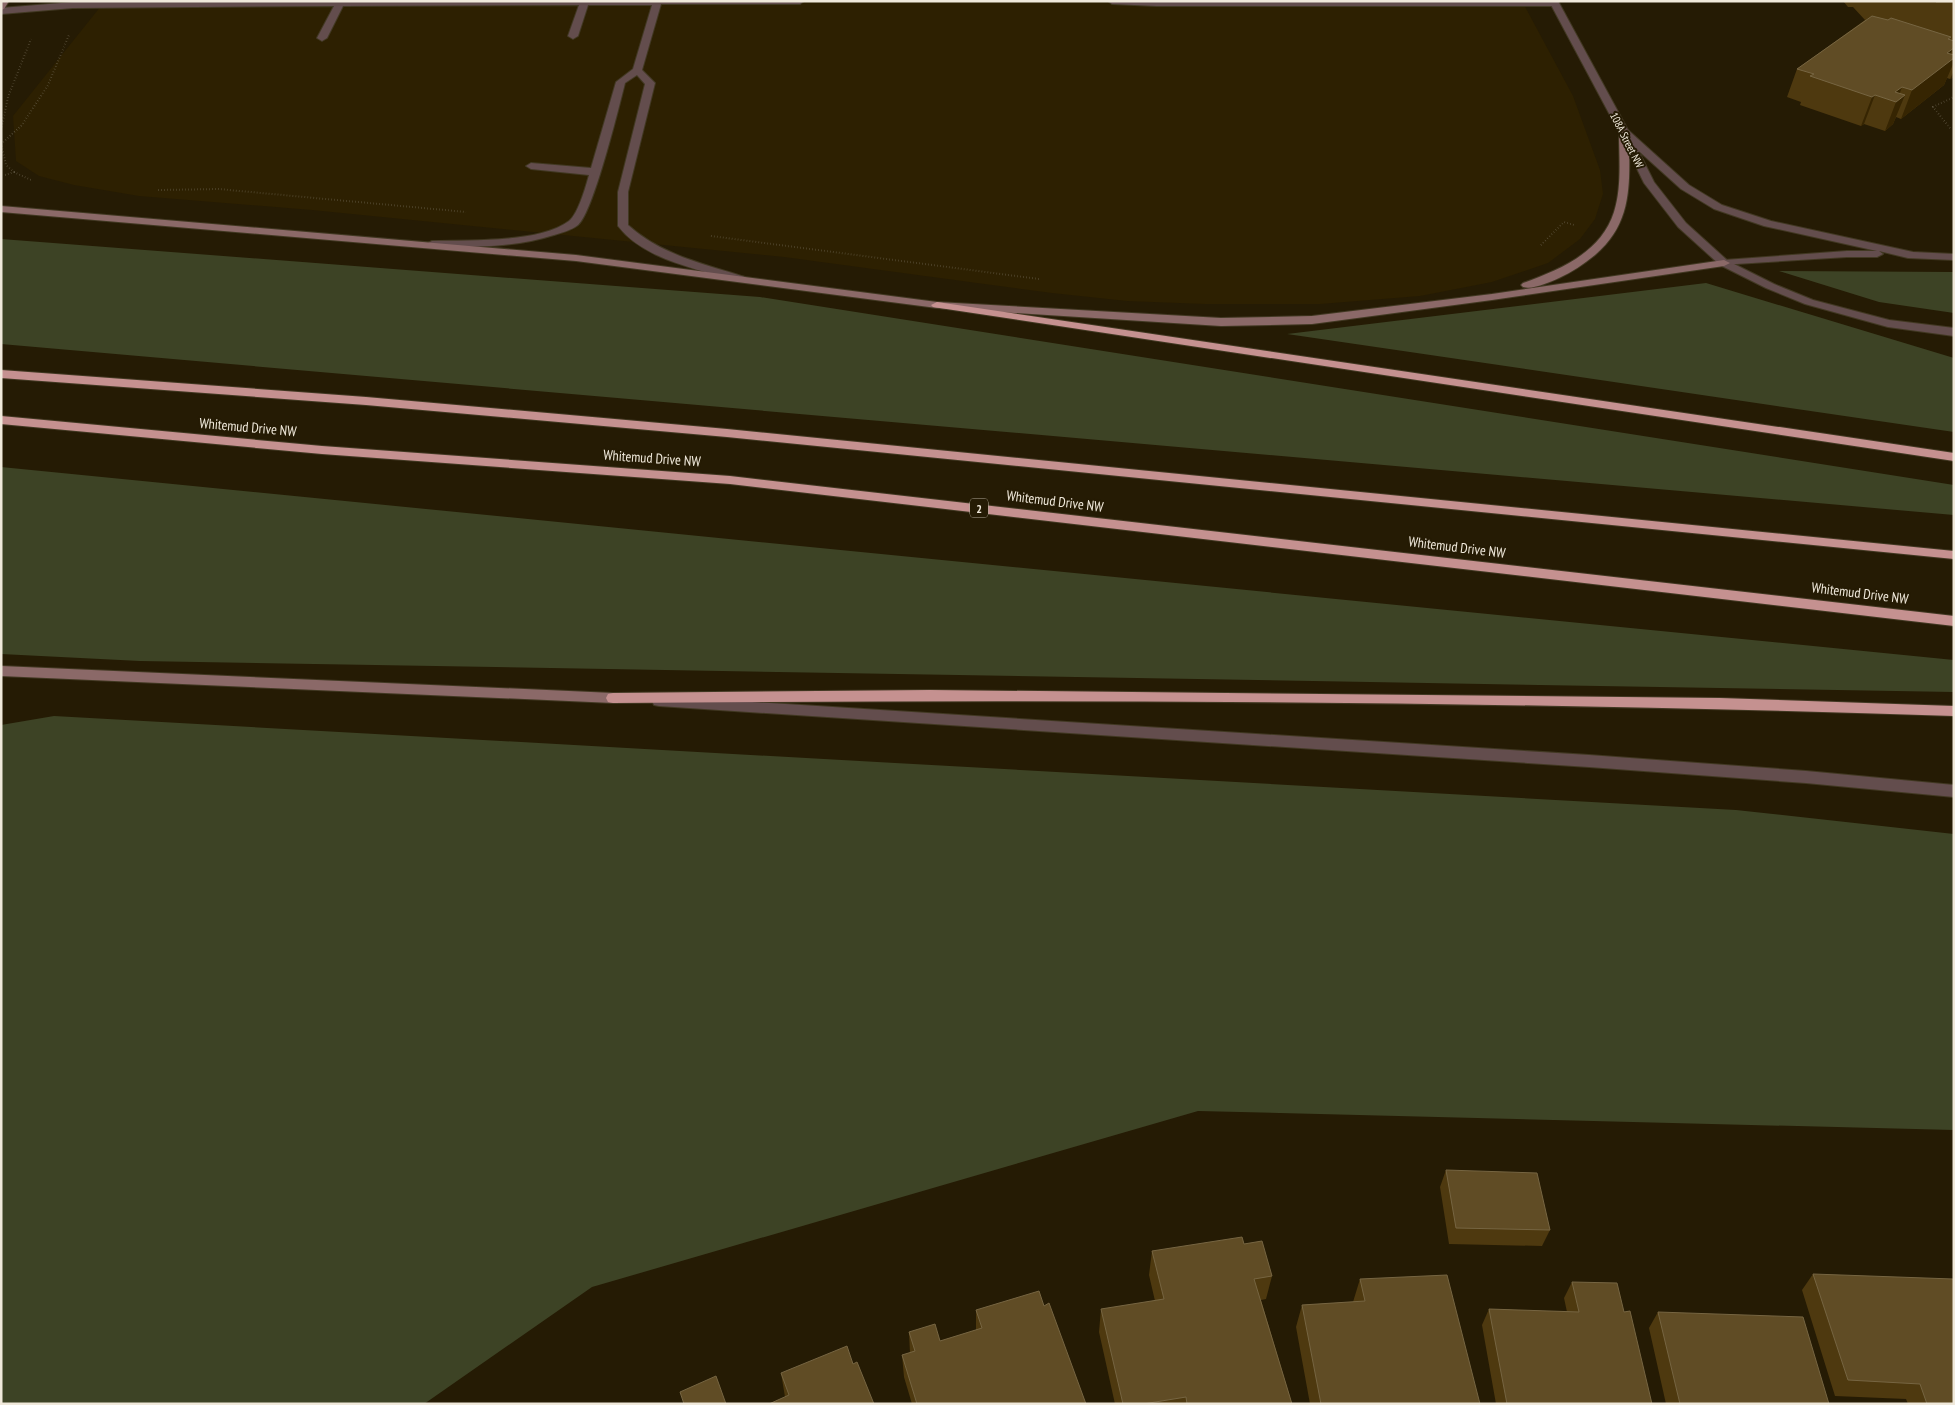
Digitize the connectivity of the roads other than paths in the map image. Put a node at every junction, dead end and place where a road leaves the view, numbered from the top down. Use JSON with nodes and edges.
{"nodes":[{"id":1,"x":5,"y":1,"type":"edge"},
{"id":2,"x":800,"y":1,"type":"edge"},
{"id":3,"x":1112,"y":1,"type":"edge"},
{"id":4,"x":1260,"y":2,"type":"edge"},
{"id":5,"x":1554,"y":2,"type":"edge"},
{"id":6,"x":340,"y":3,"type":"junction"},
{"id":7,"x":657,"y":3,"type":"junction"},
{"id":8,"x":584,"y":4,"type":"junction"},
{"id":9,"x":1,"y":6,"type":"edge"},
{"id":10,"x":1,"y":10,"type":"edge"},
{"id":11,"x":573,"y":36,"type":"dead end"},
{"id":12,"x":322,"y":38,"type":"dead end"},
{"id":13,"x":637,"y":70,"type":"junction"},
{"id":14,"x":1624,"y":132,"type":"junction"},
{"id":15,"x":531,"y":166,"type":"dead end"},
{"id":16,"x":595,"y":172,"type":"junction"},
{"id":17,"x":1,"y":209,"type":"edge"},
{"id":18,"x":390,"y":243,"type":"junction"},
{"id":19,"x":1917,"y":256,"type":"junction"},
{"id":20,"x":1954,"y":257,"type":"edge"},
{"id":21,"x":1724,"y":262,"type":"junction"},
{"id":22,"x":741,"y":279,"type":"junction"},
{"id":23,"x":1492,"y":297,"type":"junction"},
{"id":24,"x":937,"y":304,"type":"junction"},
{"id":25,"x":1954,"y":332,"type":"edge"},
{"id":26,"x":1,"y":374,"type":"edge"},
{"id":27,"x":1,"y":420,"type":"edge"},
{"id":28,"x":1954,"y":457,"type":"edge"},
{"id":29,"x":1954,"y":555,"type":"edge"},
{"id":30,"x":1954,"y":621,"type":"edge"},
{"id":31,"x":1,"y":672,"type":"edge"},
{"id":32,"x":613,"y":698,"type":"junction"},
{"id":33,"x":1954,"y":711,"type":"edge"},
{"id":34,"x":1954,"y":791,"type":"edge"}],
"edges":[{"from":1,"to":9,"type":"main road"},
{"from":2,"to":7,"type":"street"},
{"from":3,"to":4,"type":"street"},
{"from":4,"to":5,"type":"street"},
{"from":5,"to":14,"type":"street","name":"108A Street NW"},
{"from":6,"to":8,"type":"street"},
{"from":6,"to":10,"type":"street"},
{"from":6,"to":12,"type":"street"},
{"from":7,"to":8,"type":"street"},
{"from":7,"to":13,"type":"street"},
{"from":8,"to":11,"type":"street"},
{"from":13,"to":16,"type":"street"},
{"from":13,"to":22,"type":"street"},
{"from":14,"to":19,"type":"street"},
{"from":14,"to":21,"type":"street","name":"108A Street NW"},
{"from":14,"to":23,"type":"main road"},
{"from":15,"to":16,"type":"street"},
{"from":16,"to":18,"type":"street"},
{"from":17,"to":18,"type":"main road"},
{"from":18,"to":22,"type":"main road"},
{"from":19,"to":20,"type":"street"},
{"from":19,"to":21,"type":"street"},
{"from":21,"to":23,"type":"main road"},
{"from":21,"to":25,"type":"street"},
{"from":22,"to":24,"type":"main road"},
{"from":23,"to":24,"type":"main road"},
{"from":24,"to":28,"type":"highway"},
{"from":26,"to":29,"type":"highway"},
{"from":27,"to":30,"type":"highway","name":"Whitemud Drive NW","number":"2"},
{"from":31,"to":32,"type":"main road"},
{"from":32,"to":33,"type":"highway"},
{"from":32,"to":34,"type":"street"}]}
